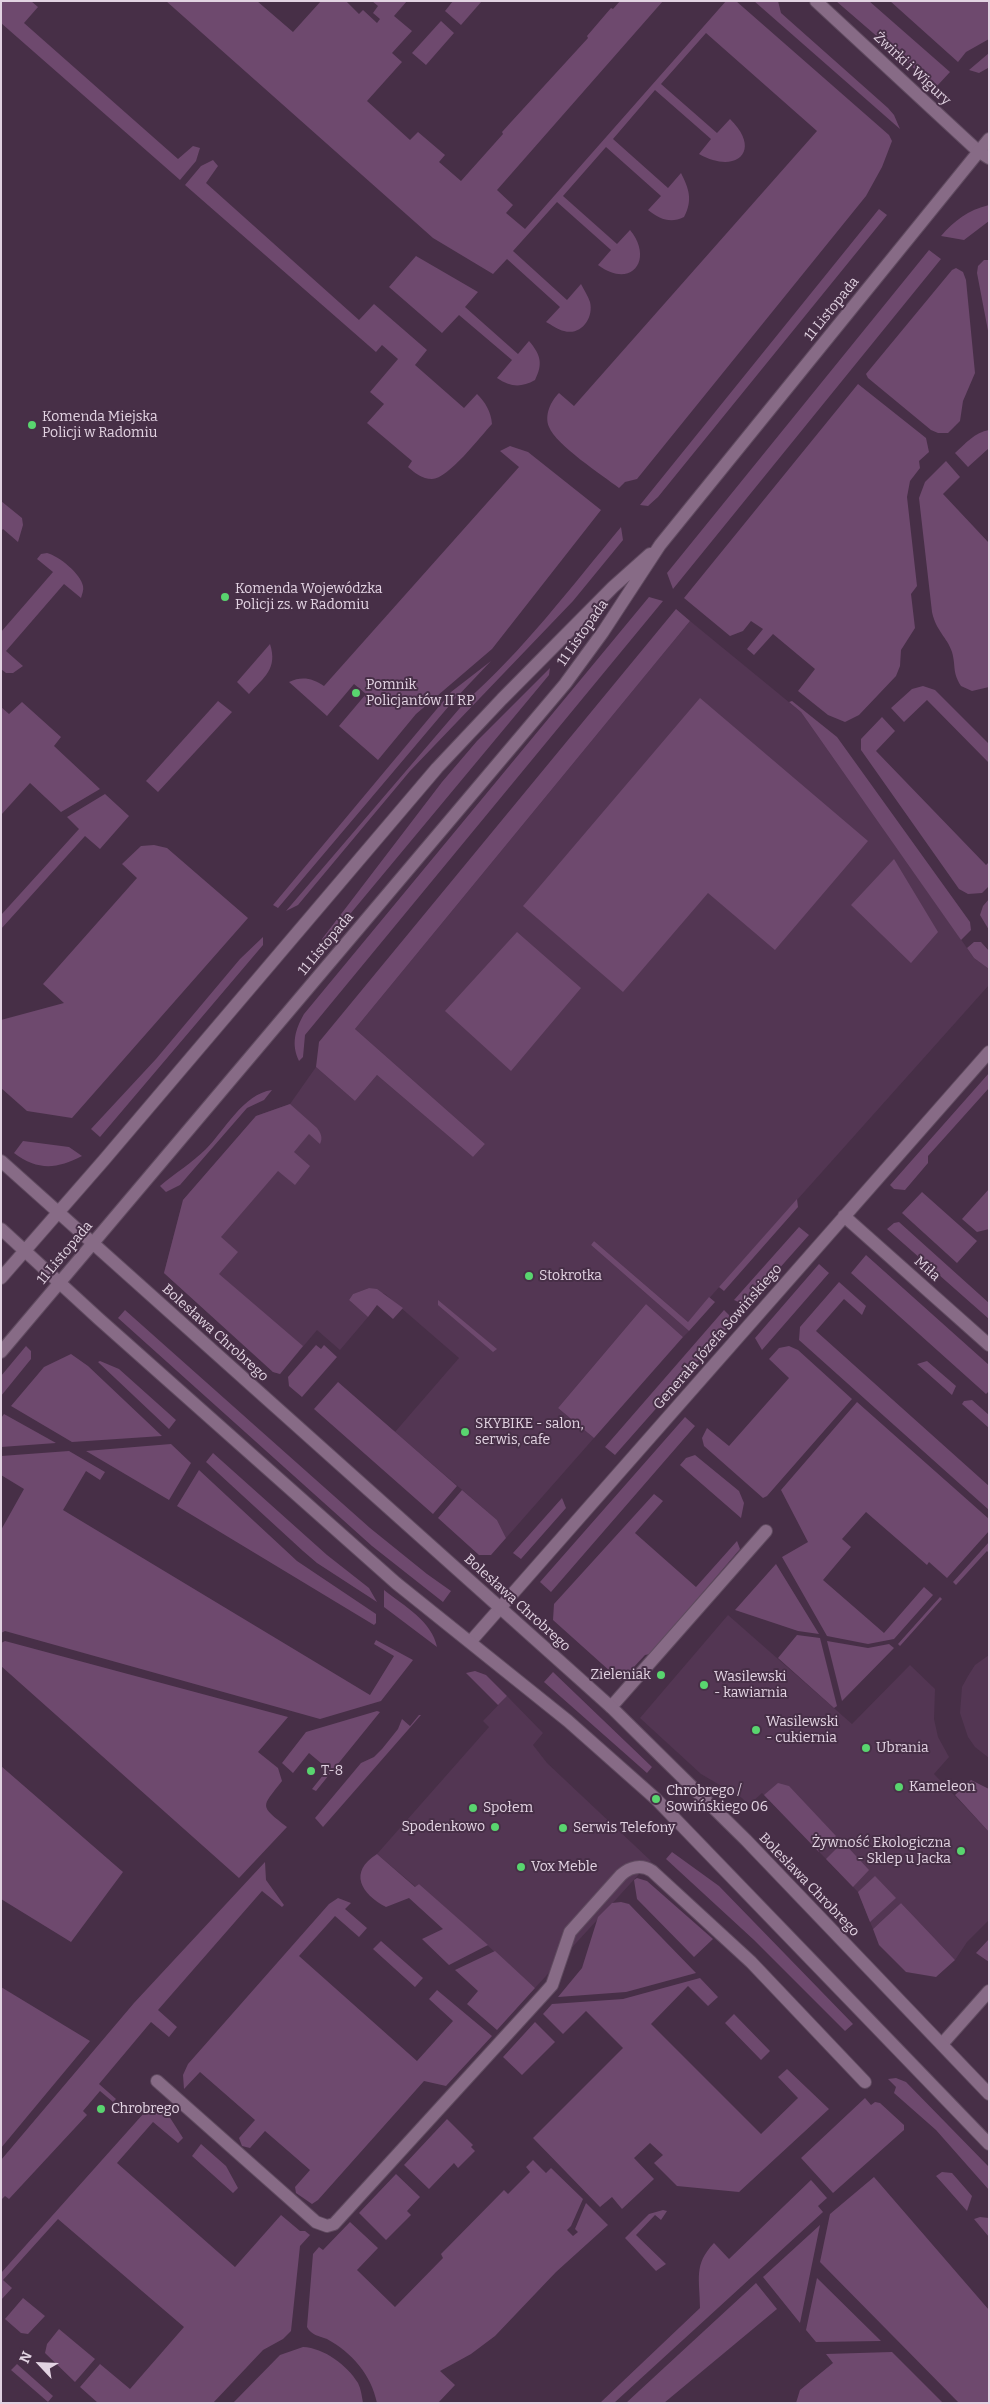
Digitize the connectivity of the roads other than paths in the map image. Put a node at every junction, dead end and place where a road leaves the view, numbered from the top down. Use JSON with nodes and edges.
{"nodes":[{"id":1,"x":816,"y":1,"type":"edge"},
{"id":2,"x":989,"y":139,"type":"edge"},
{"id":3,"x":984,"y":155,"type":"edge"},
{"id":4,"x":660,"y":545,"type":"junction"},
{"id":5,"x":989,"y":1052,"type":"edge"},
{"id":6,"x":1,"y":1161,"type":"edge"},
{"id":7,"x":58,"y":1211,"type":"junction"},
{"id":8,"x":844,"y":1216,"type":"junction"},
{"id":9,"x":1,"y":1229,"type":"edge"},
{"id":10,"x":93,"y":1243,"type":"junction"},
{"id":11,"x":24,"y":1250,"type":"junction"},
{"id":12,"x":1,"y":1278,"type":"edge"},
{"id":13,"x":60,"y":1282,"type":"junction"},
{"id":14,"x":989,"y":1345,"type":"edge"},
{"id":15,"x":1,"y":1352,"type":"edge"},
{"id":16,"x":766,"y":1531,"type":"dead end"},
{"id":17,"x":501,"y":1608,"type":"junction"},
{"id":18,"x":471,"y":1642,"type":"junction"},
{"id":19,"x":611,"y":1707,"type":"junction"},
{"id":20,"x":989,"y":1990,"type":"edge"},
{"id":21,"x":942,"y":2044,"type":"junction"},
{"id":22,"x":157,"y":2081,"type":"dead end"},
{"id":23,"x":865,"y":2082,"type":"dead end"},
{"id":24,"x":989,"y":2094,"type":"edge"},
{"id":25,"x":989,"y":2144,"type":"edge"}],
"edges":[{"from":1,"to":3,"type":"street","name":"Żwirki i Wigury"},
{"from":2,"to":3,"type":"street","name":"11 Listopada"},
{"from":3,"to":4,"type":"street","name":"11 Listopada"},
{"from":4,"to":7,"type":"street","name":"11 Listopada"},
{"from":4,"to":10,"type":"street","name":"11 Listopada"},
{"from":5,"to":8,"type":"street","name":"Generała Józefa Sowińskiego"},
{"from":6,"to":7,"type":"street","name":"Bolesława Chrobrego"},
{"from":7,"to":10,"type":"street","name":"Bolesława Chrobrego"},
{"from":7,"to":11,"type":"street","name":"11 Listopada"},
{"from":8,"to":14,"type":"street","name":"Miła"},
{"from":8,"to":17,"type":"street","name":"Generała Józefa Sowińskiego"},
{"from":9,"to":11,"type":"street"},
{"from":10,"to":13,"type":"street","name":"11 Listopada"},
{"from":10,"to":17,"type":"street","name":"Bolesława Chrobrego"},
{"from":11,"to":12,"type":"street","name":"11 Listopada"},
{"from":11,"to":13,"type":"street"},
{"from":13,"to":15,"type":"street","name":"11 Listopada"},
{"from":13,"to":18,"type":"street"},
{"from":16,"to":19,"type":"street"},
{"from":17,"to":18,"type":"street","name":"Generała Józefa Sowińskiego"},
{"from":17,"to":19,"type":"street","name":"Bolesława Chrobrego"},
{"from":18,"to":25,"type":"street"},
{"from":19,"to":21,"type":"street","name":"Bolesława Chrobrego"},
{"from":20,"to":21,"type":"street"},
{"from":21,"to":24,"type":"street","name":"Bolesława Chrobrego"},
{"from":22,"to":23,"type":"street"}]}
